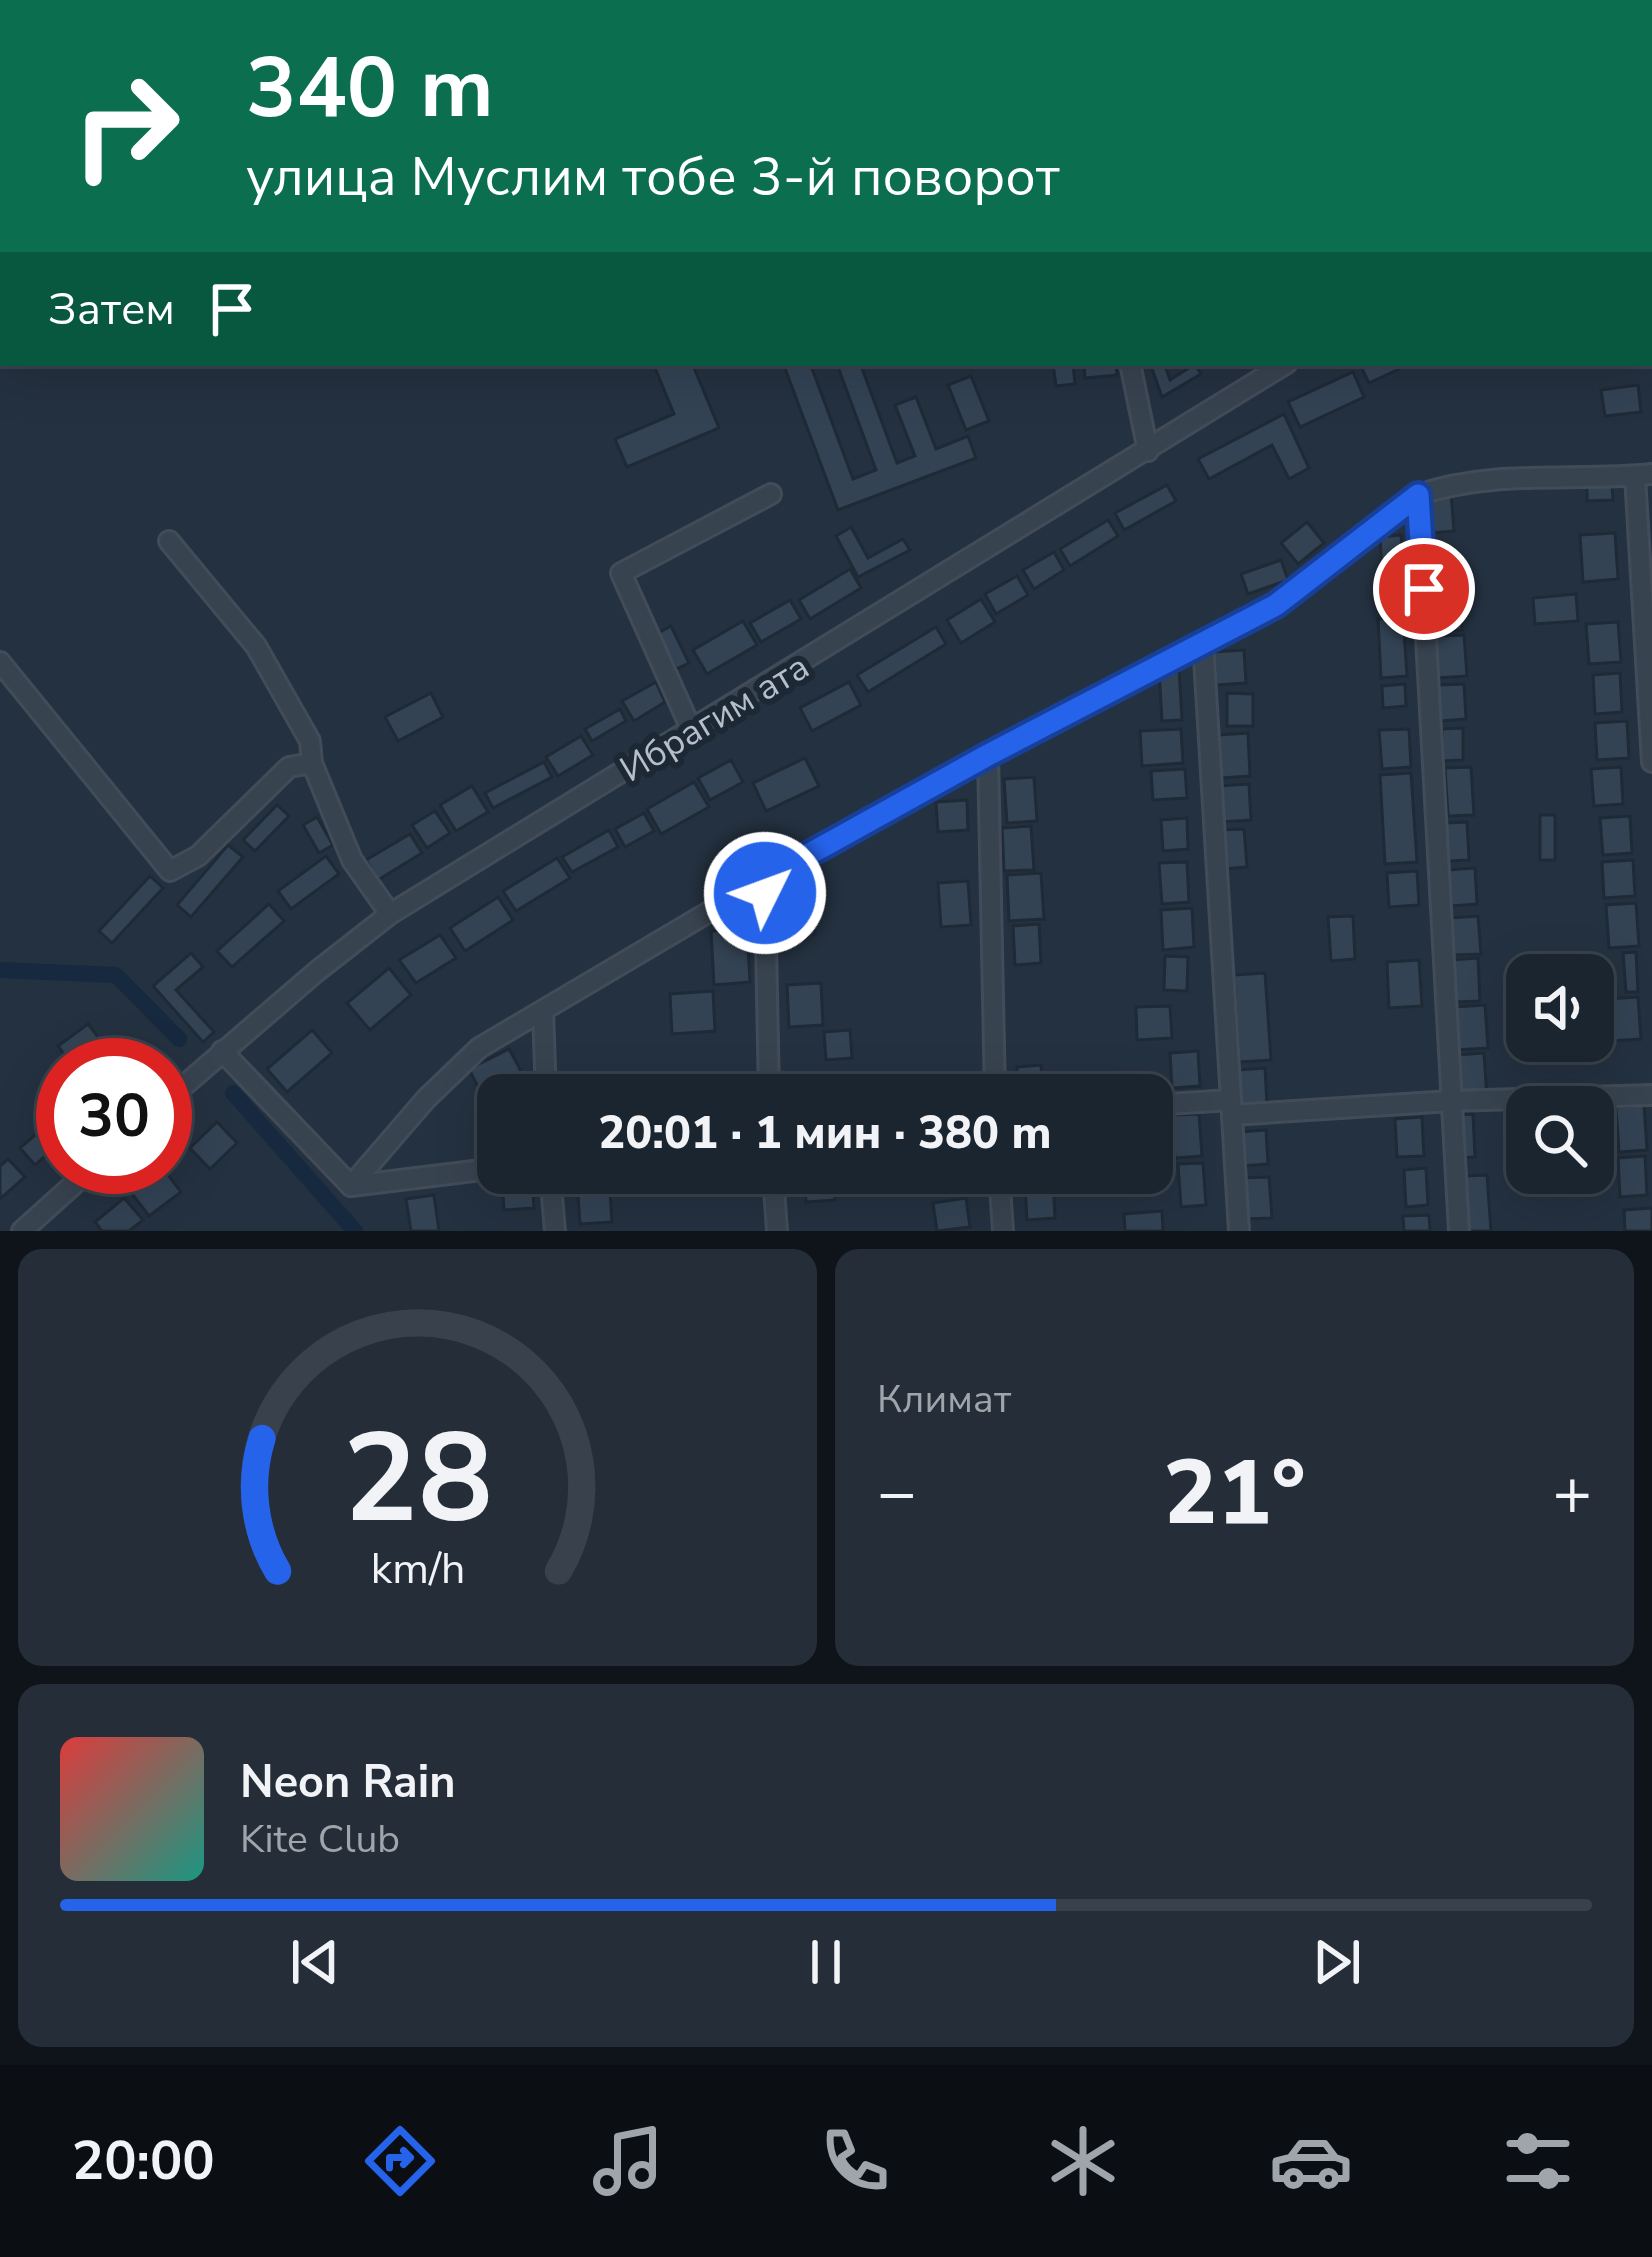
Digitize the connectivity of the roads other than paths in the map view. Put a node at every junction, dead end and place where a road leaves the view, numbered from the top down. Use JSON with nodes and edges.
{"nodes":[{"id":1,"x":1131,"y":366,"type":"edge"},
{"id":2,"x":1282,"y":366,"type":"edge"},
{"id":3,"x":1148,"y":451,"type":"junction"},
{"id":4,"x":1644,"y":475,"type":"edge"},
{"id":5,"x":771,"y":494,"type":"dead end"},
{"id":6,"x":1418,"y":495,"type":"junction"},
{"id":7,"x":169,"y":541,"type":"dead end"},
{"id":8,"x":1203,"y":642,"type":"junction"},
{"id":9,"x":0,"y":662,"type":"edge"},
{"id":10,"x":692,"y":731,"type":"junction"},
{"id":11,"x":988,"y":755,"type":"junction"},
{"id":12,"x":1652,"y":762,"type":"edge"},
{"id":13,"x":312,"y":763,"type":"junction"},
{"id":14,"x":768,"y":877,"type":"junction"},
{"id":15,"x":390,"y":914,"type":"junction"},
{"id":16,"x":543,"y":1011,"type":"junction"},
{"id":17,"x":222,"y":1051,"type":"junction"},
{"id":18,"x":545,"y":1074,"type":"edge"},
{"id":19,"x":769,"y":1074,"type":"edge"},
{"id":20,"x":995,"y":1074,"type":"edge"},
{"id":21,"x":192,"y":1078,"type":"edge"},
{"id":22,"x":1652,"y":1095,"type":"edge"},
{"id":23,"x":1451,"y":1101,"type":"junction"},
{"id":24,"x":1173,"y":1106,"type":"edge"},
{"id":25,"x":1231,"y":1107,"type":"junction"},
{"id":26,"x":477,"y":1171,"type":"edge"},
{"id":27,"x":351,"y":1186,"type":"junction"},
{"id":28,"x":63,"y":1194,"type":"edge"},
{"id":29,"x":552,"y":1194,"type":"edge"},
{"id":30,"x":775,"y":1194,"type":"edge"},
{"id":31,"x":1000,"y":1194,"type":"edge"},
{"id":32,"x":22,"y":1231,"type":"edge"},
{"id":33,"x":555,"y":1231,"type":"edge"},
{"id":34,"x":778,"y":1231,"type":"edge"},
{"id":35,"x":1003,"y":1231,"type":"edge"},
{"id":36,"x":1239,"y":1231,"type":"edge"},
{"id":37,"x":1459,"y":1231,"type":"edge"}],
"edges":[{"from":1,"to":3,"type":"street"},
{"from":2,"to":3,"type":"street","name":"Ибрагим ата"},
{"from":3,"to":10,"type":"street","name":"Ибрагим ата"},
{"from":4,"to":6,"type":"street"},
{"from":4,"to":12,"type":"street"},
{"from":5,"to":10,"type":"street"},
{"from":6,"to":8,"type":"street"},
{"from":6,"to":23,"type":"street"},
{"from":7,"to":13,"type":"street"},
{"from":8,"to":11,"type":"street"},
{"from":8,"to":25,"type":"street"},
{"from":9,"to":13,"type":"street"},
{"from":10,"to":15,"type":"street","name":"Ибрагим ата"},
{"from":11,"to":14,"type":"street"},
{"from":11,"to":20,"type":"street"},
{"from":13,"to":15,"type":"street"},
{"from":14,"to":16,"type":"street"},
{"from":14,"to":19,"type":"street"},
{"from":15,"to":17,"type":"street","name":"Ибрагим ата"},
{"from":16,"to":18,"type":"street"},
{"from":16,"to":27,"type":"street"},
{"from":17,"to":21,"type":"street","name":"Ибрагим ата"},
{"from":17,"to":27,"type":"street"},
{"from":22,"to":23,"type":"street"},
{"from":23,"to":25,"type":"street"},
{"from":23,"to":37,"type":"street"},
{"from":24,"to":25,"type":"street"},
{"from":25,"to":36,"type":"street"},
{"from":26,"to":27,"type":"street"},
{"from":28,"to":32,"type":"street"},
{"from":29,"to":33,"type":"street"},
{"from":30,"to":34,"type":"street"},
{"from":31,"to":35,"type":"street"}]}
